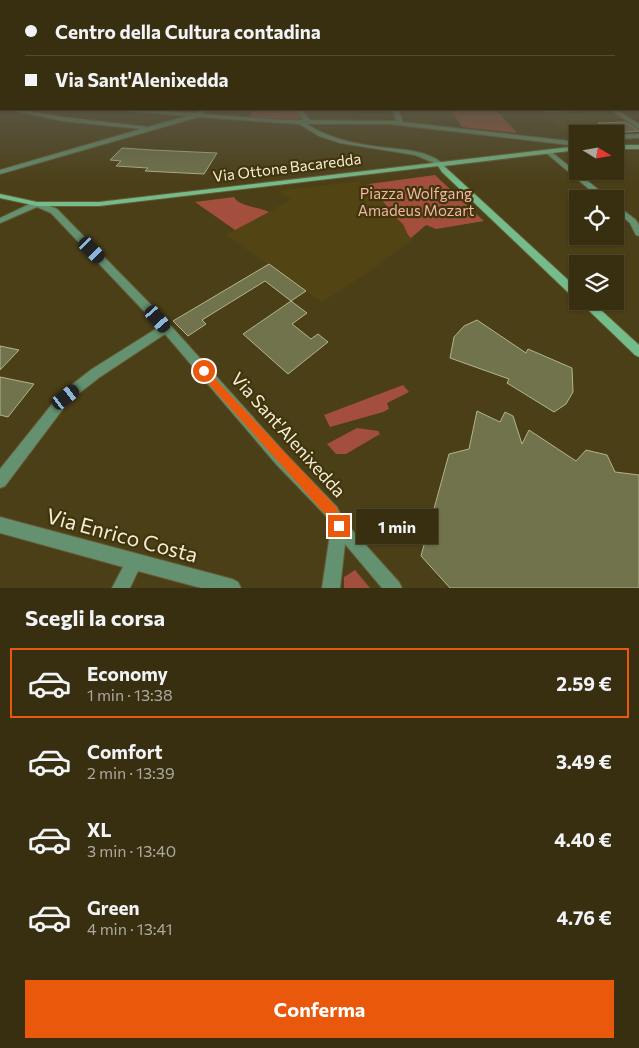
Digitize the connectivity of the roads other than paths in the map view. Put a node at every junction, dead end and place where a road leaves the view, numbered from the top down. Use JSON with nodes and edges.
{"nodes":[{"id":1,"x":147,"y":128,"type":"edge"},
{"id":2,"x":310,"y":128,"type":"edge"},
{"id":3,"x":449,"y":128,"type":"edge"},
{"id":4,"x":152,"y":129,"type":"joint"},
{"id":5,"x":639,"y":136,"type":"edge"},
{"id":6,"x":624,"y":137,"type":"edge"},
{"id":7,"x":562,"y":141,"type":"junction"},
{"id":8,"x":569,"y":141,"type":"edge"},
{"id":9,"x":569,"y":142,"type":"edge"},
{"id":10,"x":624,"y":146,"type":"edge"},
{"id":11,"x":639,"y":147,"type":"edge"},
{"id":12,"x":569,"y":149,"type":"edge"},
{"id":13,"x":547,"y":152,"type":"junction"},
{"id":14,"x":440,"y":165,"type":"junction"},
{"id":15,"x":0,"y":172,"type":"edge"},
{"id":16,"x":595,"y":190,"type":"edge"},
{"id":17,"x":0,"y":196,"type":"edge"},
{"id":18,"x":37,"y":204,"type":"junction"},
{"id":19,"x":624,"y":213,"type":"joint"},
{"id":20,"x":639,"y":218,"type":"edge"},
{"id":21,"x":0,"y":221,"type":"edge"},
{"id":22,"x":638,"y":231,"type":"edge"},
{"id":23,"x":569,"y":287,"type":"edge"},
{"id":24,"x":594,"y":310,"type":"edge"},
{"id":25,"x":166,"y":328,"type":"junction"},
{"id":26,"x":639,"y":352,"type":"edge"},
{"id":27,"x":0,"y":481,"type":"edge"},
{"id":28,"x":0,"y":525,"type":"edge"},
{"id":29,"x":339,"y":526,"type":"junction"},
{"id":30,"x":134,"y":562,"type":"junction"},
{"id":31,"x":122,"y":588,"type":"edge"},
{"id":32,"x":232,"y":588,"type":"edge"},
{"id":33,"x":331,"y":588,"type":"edge"},
{"id":34,"x":393,"y":588,"type":"edge"}],
"edges":[{"from":1,"to":4,"type":"street"},
{"from":2,"to":14,"type":"street"},
{"from":3,"to":7,"type":"street"},
{"from":4,"to":15,"type":"street"},
{"from":5,"to":6,"type":"street"},
{"from":7,"to":8,"type":"street"},
{"from":7,"to":9,"type":"street"},
{"from":10,"to":11,"type":"street"},
{"from":12,"to":13,"type":"street","name":"Via Ottone Bacaredda"},
{"from":13,"to":14,"type":"street","name":"Via Ottone Bacaredda"},
{"from":13,"to":16,"type":"street"},
{"from":14,"to":18,"type":"street","name":"Via Ottone Bacaredda"},
{"from":14,"to":23,"type":"street"},
{"from":17,"to":18,"type":"street","name":"Via Ottone Bacaredda"},
{"from":18,"to":21,"type":"street"},
{"from":18,"to":25,"type":"street","name":"Via Sant'Alenixedda"},
{"from":19,"to":20,"type":"street"},
{"from":19,"to":22,"type":"street"},
{"from":24,"to":26,"type":"street"},
{"from":25,"to":27,"type":"street"},
{"from":25,"to":29,"type":"street","name":"Via Sant'Alenixedda"},
{"from":28,"to":30,"type":"street","name":"Via Enrico Costa"},
{"from":29,"to":33,"type":"street","name":"Via Sant'Alenixedda"},
{"from":29,"to":34,"type":"street","name":"Via Sant'Alenixedda"},
{"from":30,"to":31,"type":"street"},
{"from":30,"to":32,"type":"street","name":"Via Enrico Costa"}]}
